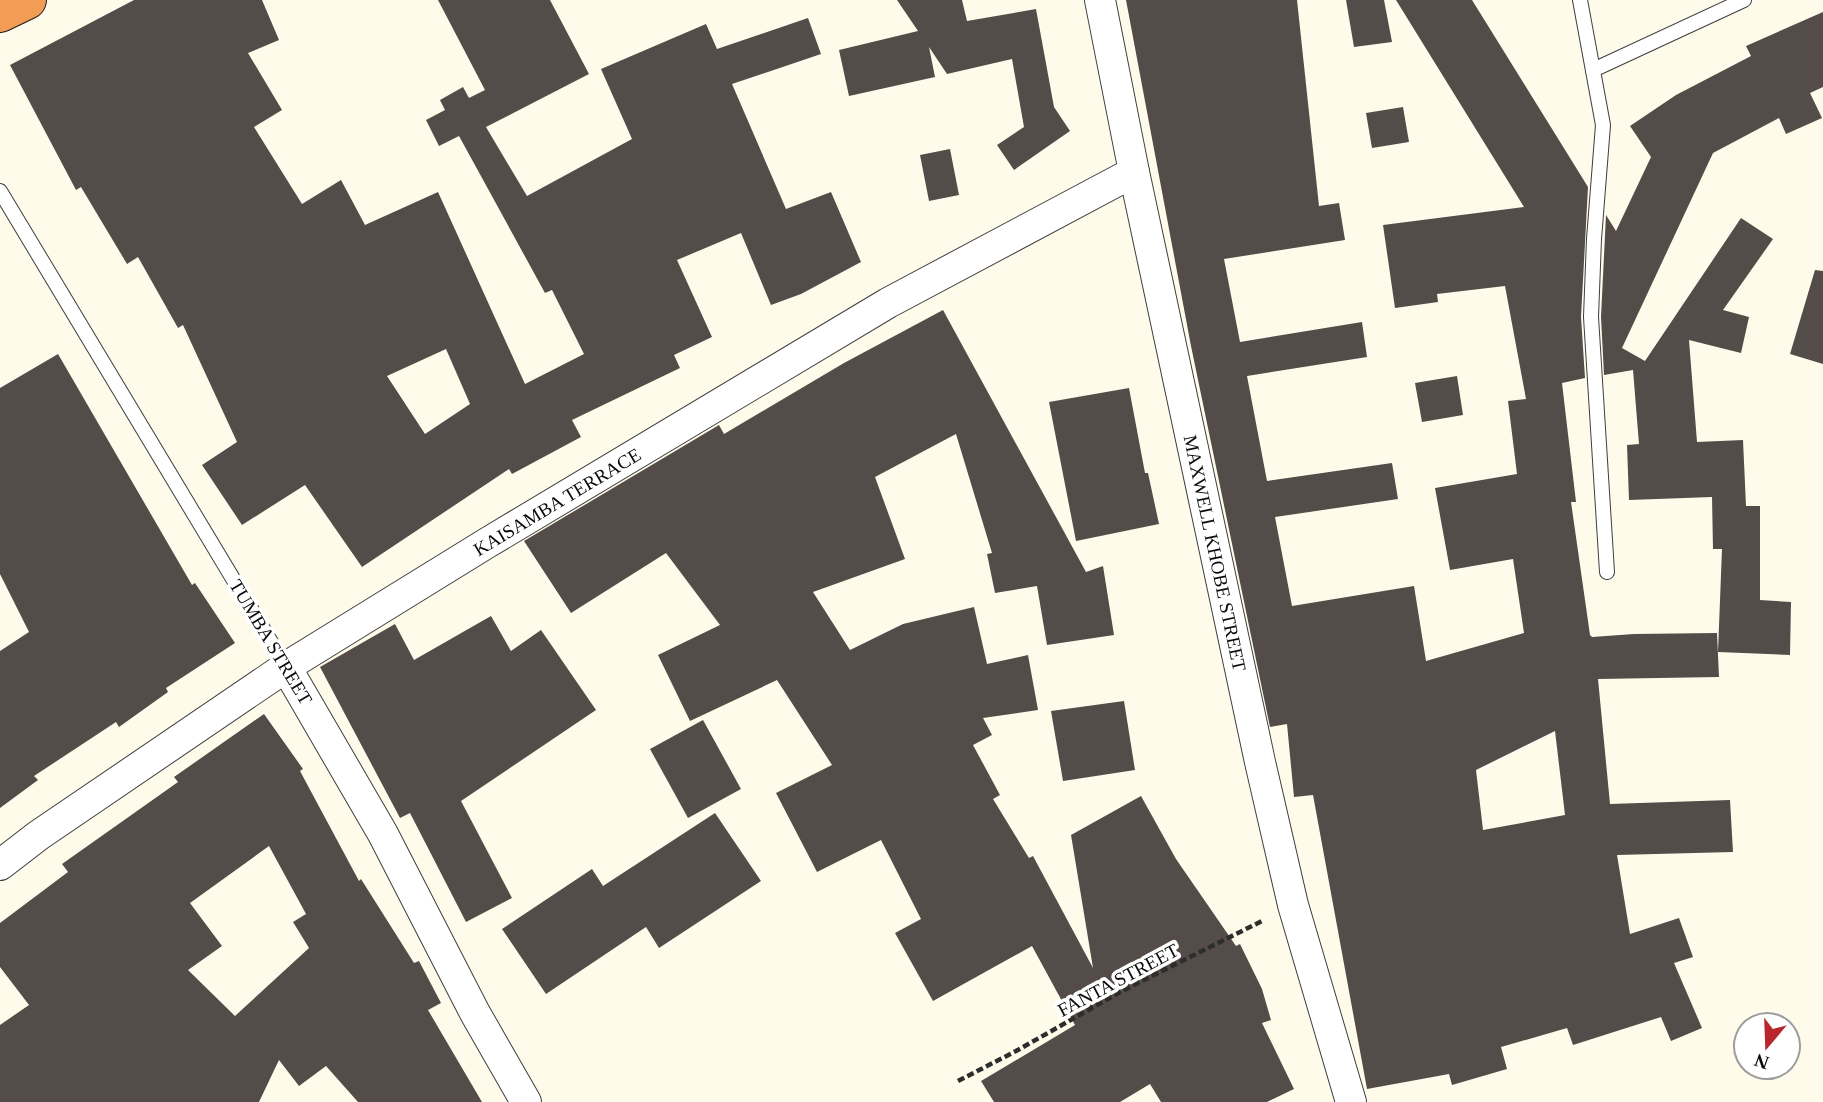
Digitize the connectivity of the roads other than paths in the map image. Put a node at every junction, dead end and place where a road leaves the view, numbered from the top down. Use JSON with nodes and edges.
{"nodes":[{"id":1,"x":27,"y":0,"type":"edge"},
{"id":2,"x":1100,"y":0,"type":"edge"},
{"id":3,"x":1580,"y":0,"type":"edge"},
{"id":4,"x":1744,"y":0,"type":"edge"},
{"id":5,"x":0,"y":13,"type":"edge"},
{"id":6,"x":1593,"y":69,"type":"junction"},
{"id":7,"x":1134,"y":172,"type":"junction"},
{"id":8,"x":0,"y":191,"type":"edge"},
{"id":9,"x":1606,"y":572,"type":"dead end"},
{"id":10,"x":286,"y":667,"type":"junction"},
{"id":11,"x":0,"y":864,"type":"edge"},
{"id":12,"x":526,"y":1102,"type":"edge"},
{"id":13,"x":1351,"y":1102,"type":"edge"}],
"edges":[{"from":1,"to":5,"type":"highway"},
{"from":2,"to":7,"type":"street","name":"MAXWELL KHOBE STREET"},
{"from":3,"to":6,"type":"lane"},
{"from":4,"to":6,"type":"lane"},
{"from":6,"to":9,"type":"lane"},
{"from":7,"to":10,"type":"street","name":"KAISAMBA TERRACE"},
{"from":7,"to":13,"type":"street","name":"MAXWELL KHOBE STREET"},
{"from":8,"to":10,"type":"lane","name":"TUMBA STREET"},
{"from":10,"to":11,"type":"street","name":"KAISAMBA TERRACE"},
{"from":10,"to":12,"type":"street","name":"TUMBA STREET"}]}
